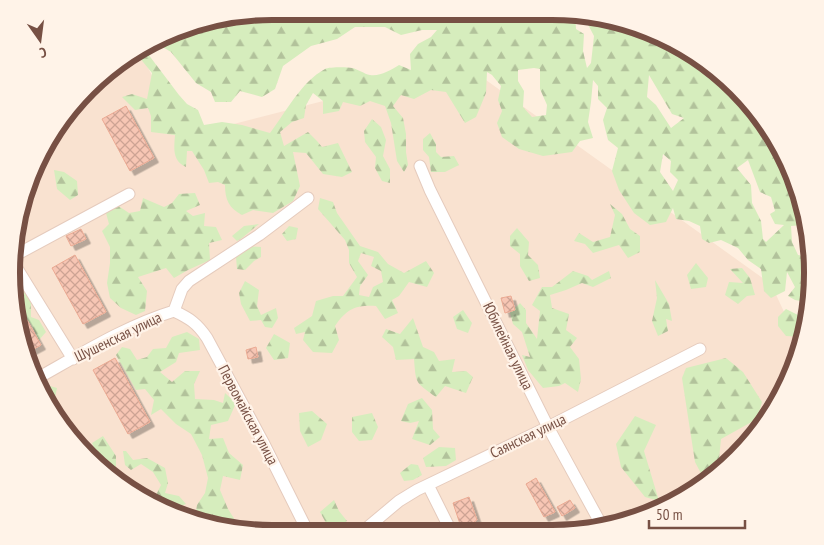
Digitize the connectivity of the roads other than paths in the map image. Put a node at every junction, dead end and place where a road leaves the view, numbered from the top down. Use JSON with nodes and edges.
{"nodes":[{"id":1,"x":420,"y":166,"type":"dead end"},
{"id":2,"x":129,"y":194,"type":"dead end"},
{"id":3,"x":308,"y":198,"type":"dead end"},
{"id":4,"x":21,"y":252,"type":"edge"},
{"id":5,"x":20,"y":275,"type":"edge"},
{"id":6,"x":174,"y":311,"type":"junction"},
{"id":7,"x":700,"y":349,"type":"dead end"},
{"id":8,"x":72,"y":359,"type":"junction"},
{"id":9,"x":42,"y":376,"type":"edge"},
{"id":10,"x":548,"y":427,"type":"junction"},
{"id":11,"x":428,"y":485,"type":"junction"},
{"id":12,"x":599,"y":520,"type":"edge"},
{"id":13,"x":304,"y":525,"type":"edge"},
{"id":14,"x":370,"y":525,"type":"edge"},
{"id":15,"x":448,"y":525,"type":"edge"}],
"edges":[{"from":1,"to":10,"type":"street","name":"Юбилейная улица"},
{"from":2,"to":4,"type":"street"},
{"from":3,"to":6,"type":"street","name":"Шушенская улица"},
{"from":5,"to":8,"type":"street"},
{"from":6,"to":8,"type":"street","name":"Шушенская улица"},
{"from":6,"to":13,"type":"street","name":"Первомайская улица"},
{"from":7,"to":10,"type":"street","name":"Саянская улица"},
{"from":8,"to":9,"type":"street","name":"Шушенская улица"},
{"from":10,"to":11,"type":"street","name":"Саянская улица"},
{"from":10,"to":12,"type":"street","name":"Юбилейная улица"},
{"from":11,"to":14,"type":"street","name":"Саянская улица"},
{"from":11,"to":15,"type":"street"}]}
